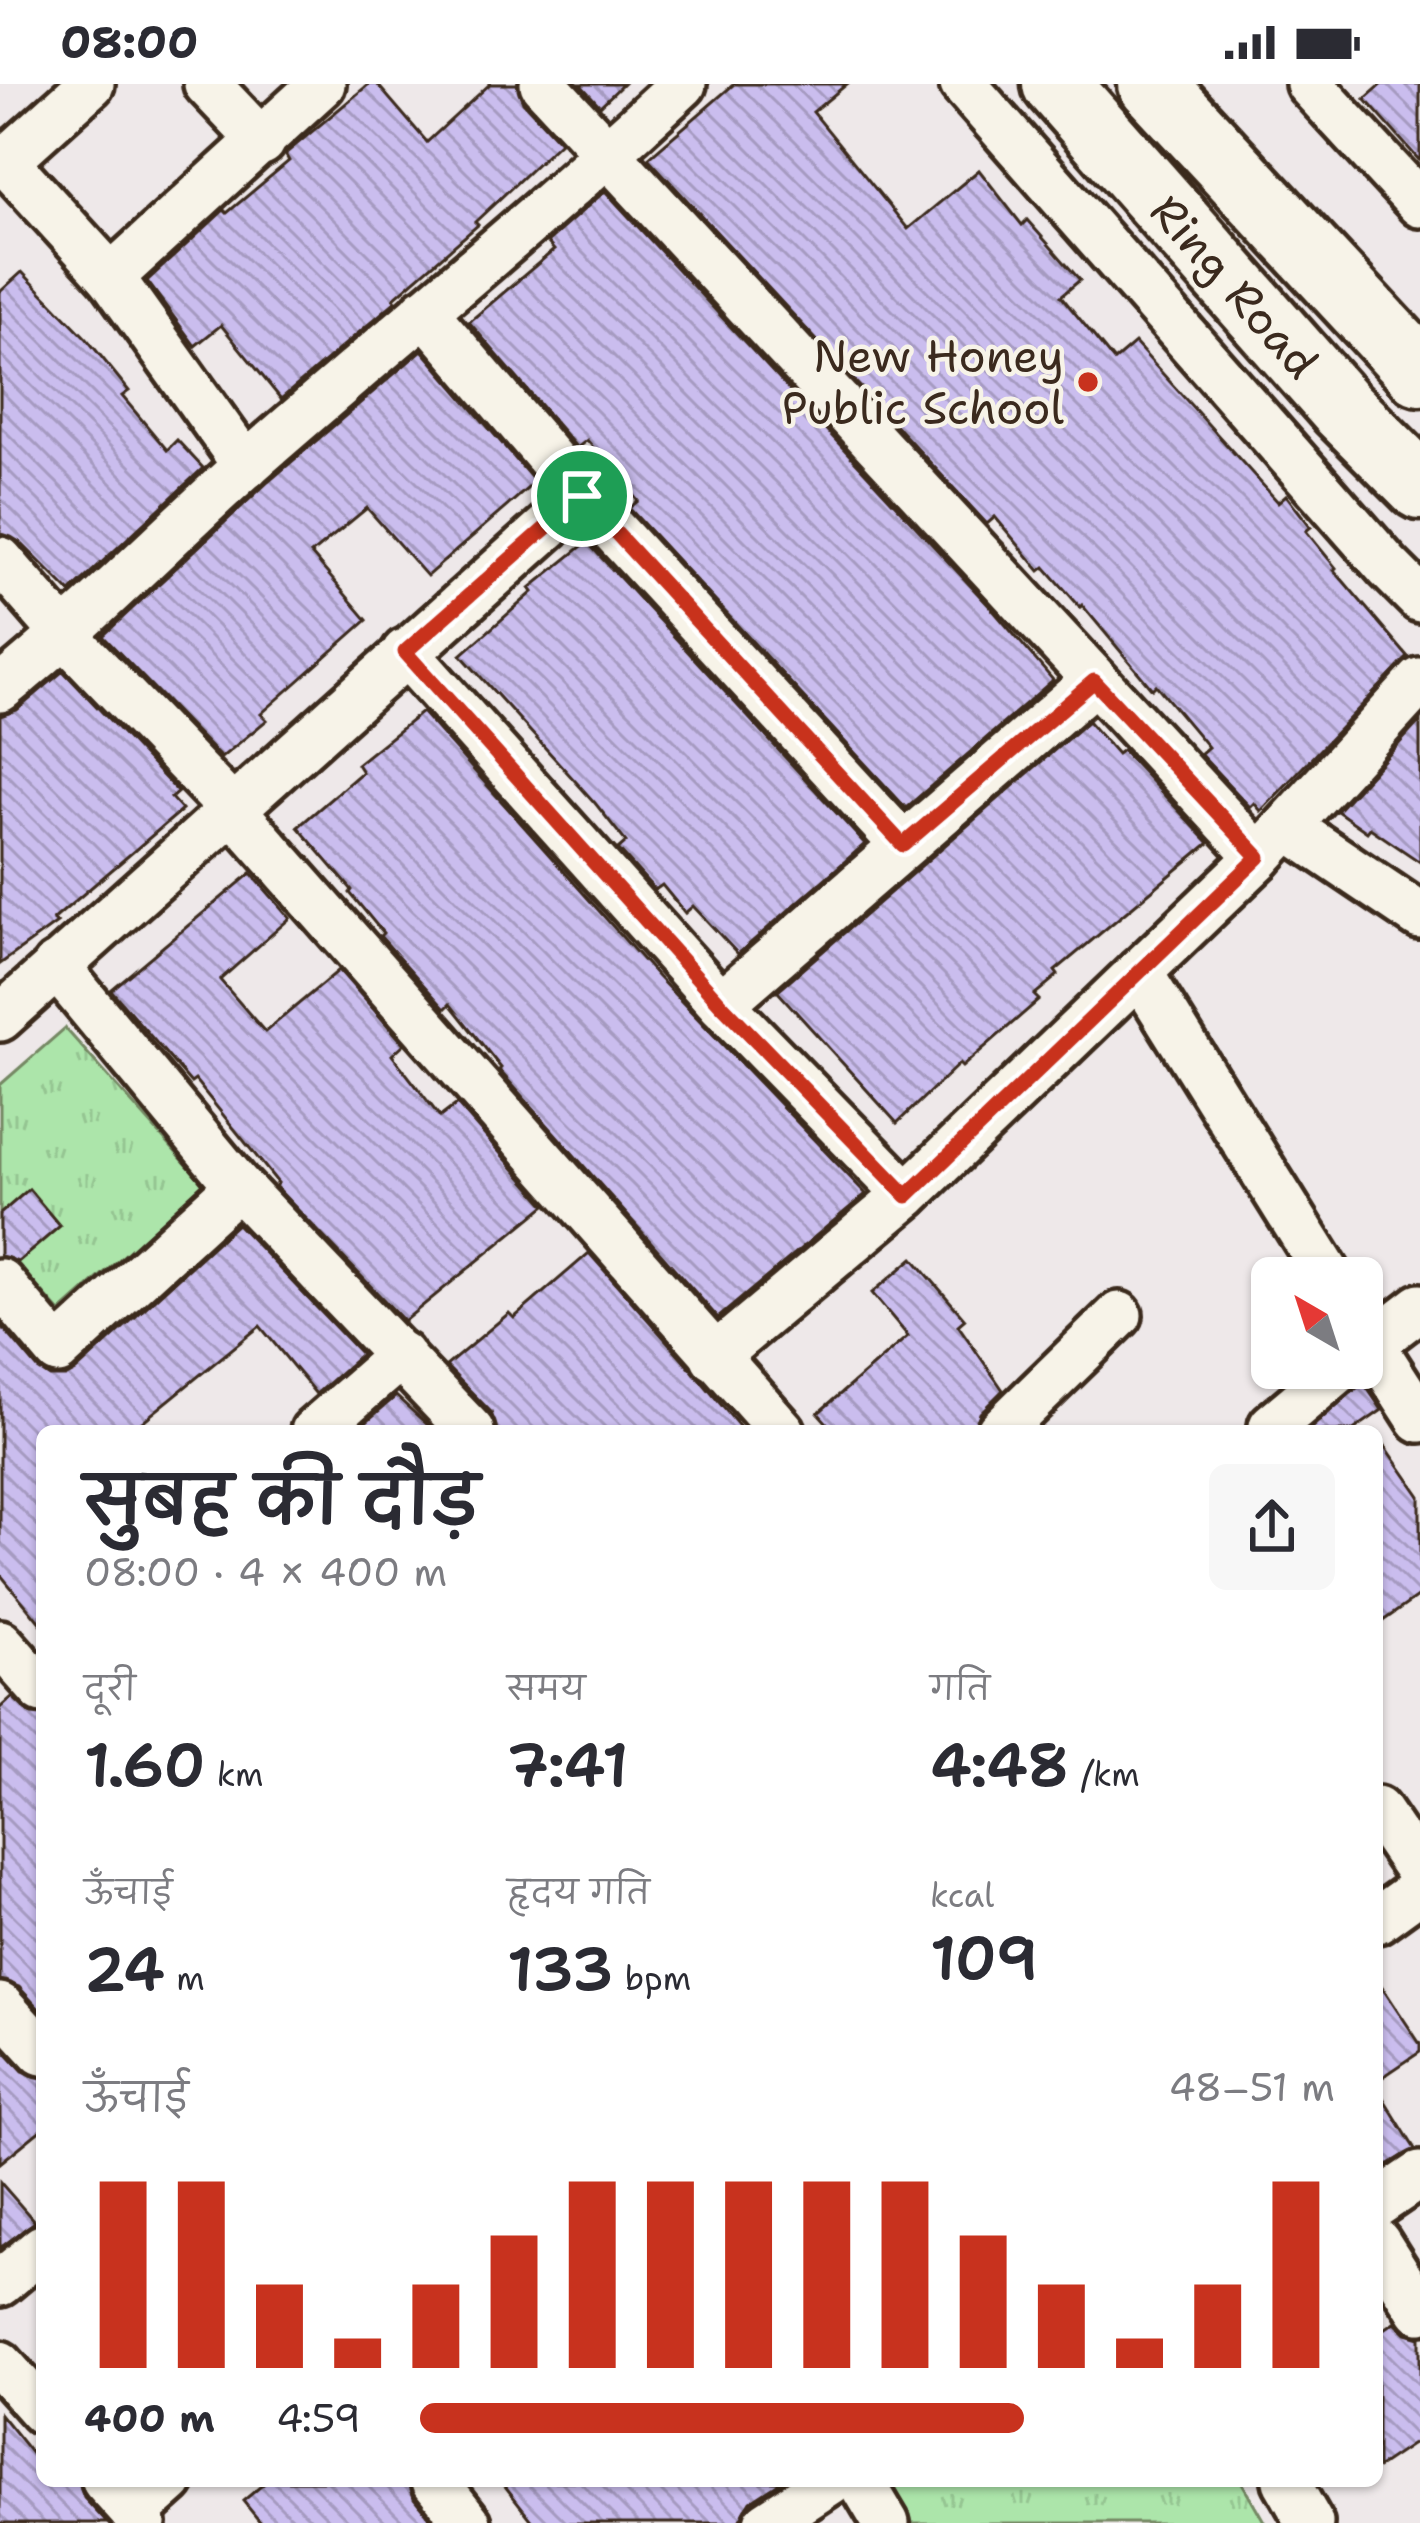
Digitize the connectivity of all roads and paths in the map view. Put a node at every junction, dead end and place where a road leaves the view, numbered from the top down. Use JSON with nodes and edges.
{"nodes":[{"id":1,"x":92,"y":84,"type":"edge"},
{"id":2,"x":207,"y":84,"type":"edge"},
{"id":3,"x":322,"y":84,"type":"edge"},
{"id":4,"x":543,"y":84,"type":"edge"},
{"id":5,"x":682,"y":84,"type":"edge"},
{"id":6,"x":963,"y":84,"type":"edge"},
{"id":7,"x":1056,"y":84,"type":"edge"},
{"id":8,"x":1152,"y":84,"type":"edge"},
{"id":9,"x":1309,"y":84,"type":"edge"},
{"id":10,"x":262,"y":142,"type":"junction"},
{"id":11,"x":609,"y":153,"type":"junction"},
{"id":12,"x":2,"y":163,"type":"edge"},
{"id":13,"x":1420,"y":204,"type":"edge"},
{"id":14,"x":111,"y":278,"type":"junction"},
{"id":15,"x":424,"y":311,"type":"junction"},
{"id":16,"x":1420,"y":372,"type":"edge"},
{"id":17,"x":246,"y":466,"type":"junction"},
{"id":18,"x":1420,"y":486,"type":"edge"},
{"id":19,"x":582,"y":496,"type":"junction"},
{"id":20,"x":0,"y":560,"type":"edge"},
{"id":21,"x":1420,"y":598,"type":"edge"},
{"id":22,"x":66,"y":636,"type":"junction"},
{"id":23,"x":405,"y":652,"type":"junction"},
{"id":24,"x":1094,"y":681,"type":"junction"},
{"id":25,"x":1420,"y":681,"type":"edge"},
{"id":26,"x":0,"y":688,"type":"edge"},
{"id":27,"x":232,"y":809,"type":"junction"},
{"id":28,"x":1273,"y":842,"type":"junction"},
{"id":29,"x":903,"y":845,"type":"junction"},
{"id":30,"x":1420,"y":916,"type":"edge"},
{"id":31,"x":56,"y":966,"type":"junction"},
{"id":32,"x":1139,"y":972,"type":"junction"},
{"id":33,"x":721,"y":1004,"type":"junction"},
{"id":34,"x":0,"y":1018,"type":"edge"},
{"id":35,"x":238,"y":1186,"type":"junction"},
{"id":36,"x":907,"y":1196,"type":"junction"},
{"id":37,"x":1317,"y":1257,"type":"edge"},
{"id":38,"x":0,"y":1282,"type":"edge"},
{"id":39,"x":1420,"y":1307,"type":"edge"},
{"id":40,"x":1119,"y":1315,"type":"dead end"},
{"id":41,"x":1383,"y":1332,"type":"edge"},
{"id":42,"x":401,"y":1354,"type":"junction"},
{"id":43,"x":714,"y":1357,"type":"junction"},
{"id":44,"x":1383,"y":1376,"type":"edge"},
{"id":45,"x":1313,"y":1389,"type":"edge"},
{"id":46,"x":1420,"y":1419,"type":"edge"},
{"id":47,"x":321,"y":1425,"type":"edge"},
{"id":48,"x":466,"y":1425,"type":"edge"},
{"id":49,"x":776,"y":1425,"type":"edge"},
{"id":50,"x":1006,"y":1425,"type":"edge"},
{"id":51,"x":1273,"y":1425,"type":"edge"},
{"id":52,"x":0,"y":1642,"type":"edge"},
{"id":53,"x":36,"y":1678,"type":"edge"},
{"id":54,"x":1383,"y":1819,"type":"edge"},
{"id":55,"x":1420,"y":1873,"type":"edge"},
{"id":56,"x":1420,"y":1889,"type":"edge"},
{"id":57,"x":1383,"y":1917,"type":"edge"},
{"id":58,"x":0,"y":2006,"type":"edge"},
{"id":59,"x":36,"y":2045,"type":"edge"},
{"id":60,"x":1420,"y":2175,"type":"edge"},
{"id":61,"x":1383,"y":2200,"type":"edge"},
{"id":62,"x":1383,"y":2251,"type":"edge"},
{"id":63,"x":36,"y":2253,"type":"edge"},
{"id":64,"x":0,"y":2283,"type":"edge"},
{"id":65,"x":1420,"y":2310,"type":"edge"},
{"id":66,"x":0,"y":2365,"type":"edge"},
{"id":67,"x":36,"y":2404,"type":"edge"},
{"id":68,"x":161,"y":2487,"type":"edge"},
{"id":69,"x":822,"y":2487,"type":"edge"},
{"id":70,"x":865,"y":2487,"type":"edge"},
{"id":71,"x":1289,"y":2487,"type":"edge"},
{"id":72,"x":128,"y":2506,"type":"edge"},
{"id":73,"x":767,"y":2523,"type":"edge"},
{"id":74,"x":886,"y":2523,"type":"edge"},
{"id":75,"x":1310,"y":2523,"type":"edge"}],
"edges":[{"from":1,"to":12,"type":"street"},
{"from":2,"to":10,"type":"street"},
{"from":3,"to":10,"type":"street"},
{"from":4,"to":11,"type":"street"},
{"from":5,"to":11,"type":"street"},
{"from":6,"to":21,"type":"street"},
{"from":7,"to":18,"type":"highway","name":"Ring Road"},
{"from":8,"to":16,"type":"highway","name":"Ring Road"},
{"from":9,"to":13,"type":"street"},
{"from":10,"to":14,"type":"street"},
{"from":11,"to":15,"type":"street"},
{"from":11,"to":24,"type":"street"},
{"from":12,"to":14,"type":"street"},
{"from":14,"to":17,"type":"street"},
{"from":15,"to":17,"type":"street"},
{"from":15,"to":19,"type":"street"},
{"from":17,"to":22,"type":"street"},
{"from":19,"to":23,"type":"street"},
{"from":19,"to":29,"type":"street"},
{"from":20,"to":22,"type":"street"},
{"from":22,"to":26,"type":"street"},
{"from":22,"to":27,"type":"street"},
{"from":23,"to":27,"type":"street"},
{"from":23,"to":33,"type":"street"},
{"from":24,"to":28,"type":"street"},
{"from":24,"to":29,"type":"street"},
{"from":25,"to":28,"type":"street"},
{"from":27,"to":31,"type":"street"},
{"from":27,"to":43,"type":"street"},
{"from":28,"to":30,"type":"street"},
{"from":28,"to":32,"type":"street"},
{"from":29,"to":33,"type":"street"},
{"from":31,"to":34,"type":"street"},
{"from":31,"to":35,"type":"street"},
{"from":32,"to":36,"type":"street"},
{"from":32,"to":37,"type":"street"},
{"from":33,"to":36,"type":"street"},
{"from":35,"to":38,"type":"street"},
{"from":35,"to":42,"type":"street"},
{"from":36,"to":43,"type":"street"},
{"from":39,"to":41,"type":"street"},
{"from":40,"to":50,"type":"street"},
{"from":42,"to":47,"type":"street"},
{"from":42,"to":48,"type":"street"},
{"from":43,"to":49,"type":"street"},
{"from":44,"to":46,"type":"street"},
{"from":45,"to":51,"type":"street"},
{"from":52,"to":53,"type":"street"},
{"from":54,"to":55,"type":"street"},
{"from":56,"to":57,"type":"street"},
{"from":58,"to":59,"type":"street"},
{"from":60,"to":61,"type":"street"},
{"from":62,"to":65,"type":"street"},
{"from":63,"to":64,"type":"street"},
{"from":66,"to":67,"type":"street"},
{"from":68,"to":72,"type":"street"},
{"from":69,"to":73,"type":"street"},
{"from":70,"to":74,"type":"street"},
{"from":71,"to":75,"type":"street"}]}
